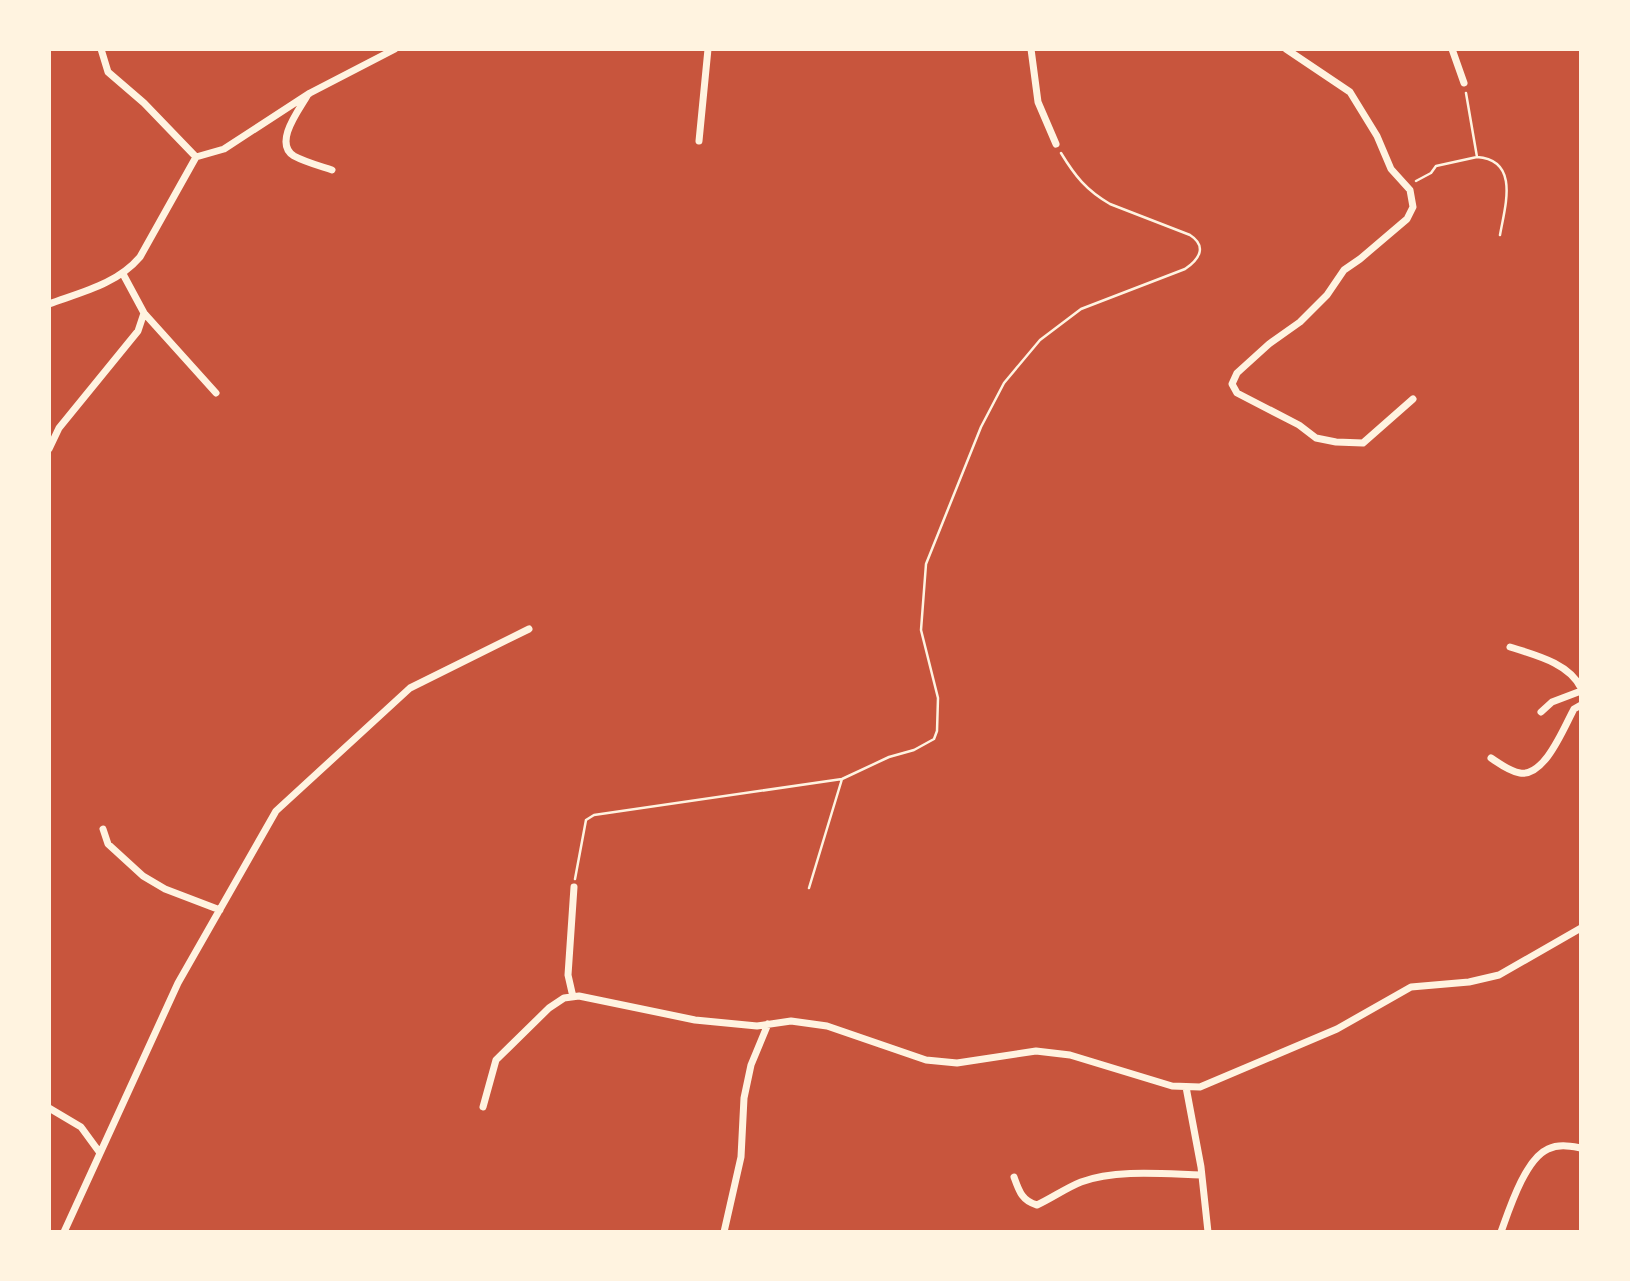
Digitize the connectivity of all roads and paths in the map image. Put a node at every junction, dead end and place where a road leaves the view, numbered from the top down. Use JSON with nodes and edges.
{"nodes":[{"id":1,"x":101,"y":49,"type":"edge"},
{"id":2,"x":395,"y":49,"type":"edge"},
{"id":3,"x":708,"y":49,"type":"edge"},
{"id":4,"x":1031,"y":49,"type":"edge"},
{"id":5,"x":1286,"y":49,"type":"edge"},
{"id":6,"x":1452,"y":49,"type":"edge"},
{"id":7,"x":1464,"y":83,"type":"joint"},
{"id":8,"x":310,"y":93,"type":"junction"},
{"id":9,"x":699,"y":141,"type":"dead end"},
{"id":10,"x":1056,"y":144,"type":"joint"},
{"id":11,"x":196,"y":157,"type":"junction"},
{"id":12,"x":1477,"y":157,"type":"junction"},
{"id":13,"x":331,"y":170,"type":"dead end"},
{"id":14,"x":1407,"y":186,"type":"junction"},
{"id":15,"x":1500,"y":235,"type":"dead end"},
{"id":16,"x":123,"y":274,"type":"junction"},
{"id":17,"x":49,"y":304,"type":"edge"},
{"id":18,"x":144,"y":313,"type":"junction"},
{"id":19,"x":216,"y":393,"type":"dead end"},
{"id":20,"x":1413,"y":400,"type":"dead end"},
{"id":21,"x":49,"y":449,"type":"edge"},
{"id":22,"x":530,"y":629,"type":"dead end"},
{"id":23,"x":1510,"y":647,"type":"dead end"},
{"id":24,"x":1581,"y":689,"type":"edge"},
{"id":25,"x":1581,"y":705,"type":"edge"},
{"id":26,"x":1542,"y":712,"type":"dead end"},
{"id":27,"x":1491,"y":758,"type":"dead end"},
{"id":28,"x":842,"y":779,"type":"junction"},
{"id":29,"x":103,"y":828,"type":"dead end"},
{"id":30,"x":574,"y":887,"type":"joint"},
{"id":31,"x":809,"y":888,"type":"dead end"},
{"id":32,"x":219,"y":910,"type":"junction"},
{"id":33,"x":1581,"y":928,"type":"edge"},
{"id":34,"x":573,"y":997,"type":"junction"},
{"id":35,"x":768,"y":1024,"type":"junction"},
{"id":36,"x":1186,"y":1087,"type":"junction"},
{"id":37,"x":483,"y":1107,"type":"dead end"},
{"id":38,"x":49,"y":1108,"type":"edge"},
{"id":39,"x":1581,"y":1148,"type":"edge"},
{"id":40,"x":100,"y":1153,"type":"junction"},
{"id":41,"x":1201,"y":1175,"type":"junction"},
{"id":42,"x":1014,"y":1177,"type":"dead end"},
{"id":43,"x":64,"y":1232,"type":"edge"},
{"id":44,"x":724,"y":1232,"type":"edge"},
{"id":45,"x":1208,"y":1232,"type":"edge"},
{"id":46,"x":1501,"y":1232,"type":"edge"}],
"edges":[{"from":1,"to":11,"type":"street"},
{"from":2,"to":8,"type":"street"},
{"from":3,"to":9,"type":"street"},
{"from":4,"to":10,"type":"street"},
{"from":5,"to":14,"type":"street"},
{"from":6,"to":7,"type":"street"},
{"from":7,"to":12,"type":"path"},
{"from":8,"to":11,"type":"street"},
{"from":8,"to":13,"type":"street"},
{"from":10,"to":28,"type":"path"},
{"from":11,"to":16,"type":"street"},
{"from":12,"to":14,"type":"path"},
{"from":12,"to":15,"type":"path"},
{"from":14,"to":20,"type":"street"},
{"from":16,"to":17,"type":"street"},
{"from":16,"to":18,"type":"street"},
{"from":18,"to":19,"type":"street"},
{"from":18,"to":21,"type":"street"},
{"from":22,"to":32,"type":"street"},
{"from":23,"to":24,"type":"street"},
{"from":24,"to":26,"type":"street"},
{"from":25,"to":27,"type":"street"},
{"from":28,"to":30,"type":"path"},
{"from":28,"to":31,"type":"path"},
{"from":29,"to":32,"type":"street"},
{"from":30,"to":34,"type":"street"},
{"from":32,"to":40,"type":"street"},
{"from":33,"to":36,"type":"street"},
{"from":34,"to":35,"type":"street"},
{"from":34,"to":37,"type":"street"},
{"from":35,"to":36,"type":"street"},
{"from":35,"to":44,"type":"street"},
{"from":36,"to":41,"type":"street"},
{"from":38,"to":40,"type":"street"},
{"from":39,"to":46,"type":"street"},
{"from":40,"to":43,"type":"street"},
{"from":41,"to":42,"type":"street"},
{"from":41,"to":45,"type":"street"}]}
